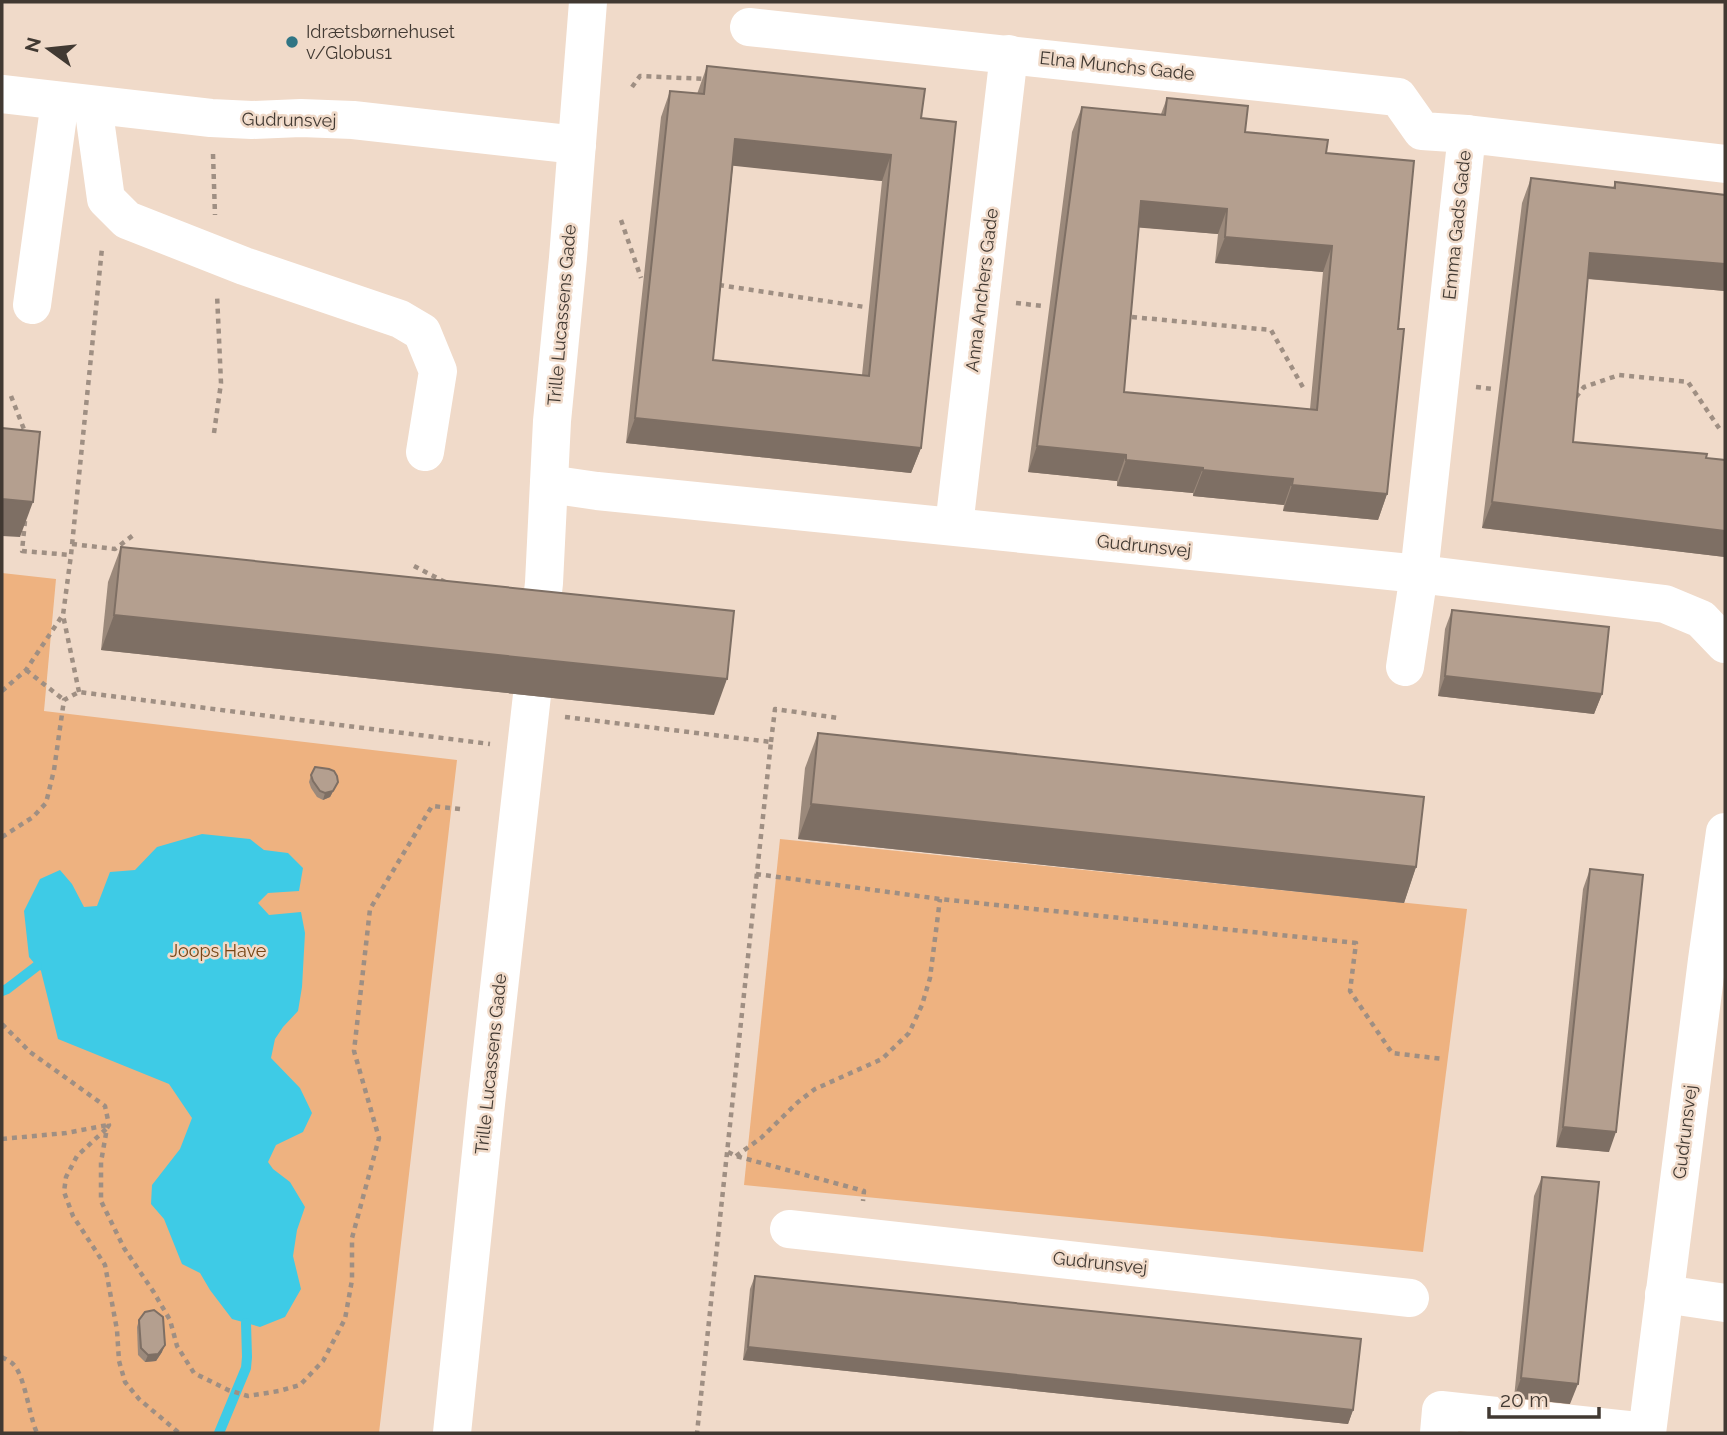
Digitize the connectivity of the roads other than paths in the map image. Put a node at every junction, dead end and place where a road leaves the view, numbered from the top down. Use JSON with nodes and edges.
{"nodes":[{"id":1,"x":588,"y":2,"type":"edge"},
{"id":2,"x":749,"y":27,"type":"dead end"},
{"id":3,"x":1009,"y":54,"type":"junction"},
{"id":4,"x":2,"y":94,"type":"edge"},
{"id":5,"x":76,"y":103,"type":"junction"},
{"id":6,"x":1467,"y":134,"type":"junction"},
{"id":7,"x":577,"y":145,"type":"junction"},
{"id":8,"x":1725,"y":164,"type":"edge"},
{"id":9,"x":32,"y":305,"type":"dead end"},
{"id":10,"x":425,"y":452,"type":"dead end"},
{"id":11,"x":549,"y":484,"type":"junction"},
{"id":12,"x":954,"y":526,"type":"junction"},
{"id":13,"x":1419,"y":575,"type":"junction"},
{"id":14,"x":539,"y":628,"type":"edge"},
{"id":15,"x":1725,"y":644,"type":"edge"},
{"id":16,"x":1405,"y":667,"type":"dead end"},
{"id":17,"x":529,"y":719,"type":"road end"},
{"id":18,"x":1725,"y":832,"type":"edge"},
{"id":19,"x":1716,"y":961,"type":"edge"},
{"id":20,"x":789,"y":1229,"type":"dead end"},
{"id":21,"x":1664,"y":1294,"type":"junction"},
{"id":22,"x":1410,"y":1298,"type":"dead end"},
{"id":23,"x":1725,"y":1303,"type":"edge"},
{"id":24,"x":1440,"y":1422,"type":"edge"},
{"id":25,"x":452,"y":1433,"type":"edge"},
{"id":26,"x":1647,"y":1433,"type":"edge"}],
"edges":[{"from":1,"to":7,"type":"street","name":"Trille Lucassens Gade"},
{"from":2,"to":3,"type":"street","name":"Elna Munchs Gade"},
{"from":3,"to":6,"type":"street","name":"Elna Munchs Gade"},
{"from":3,"to":12,"type":"street","name":"Anna Anchers Gade"},
{"from":4,"to":5,"type":"street","name":"Gudrunsvej"},
{"from":5,"to":7,"type":"street","name":"Gudrunsvej"},
{"from":5,"to":9,"type":"street"},
{"from":5,"to":10,"type":"street"},
{"from":6,"to":8,"type":"street","name":"Emma Gads Gade"},
{"from":6,"to":13,"type":"street","name":"Emma Gads Gade"},
{"from":7,"to":11,"type":"street","name":"Trille Lucassens Gade"},
{"from":11,"to":12,"type":"street","name":"Gudrunsvej"},
{"from":11,"to":14,"type":"street","name":"Trille Lucassens Gade"},
{"from":12,"to":13,"type":"street","name":"Gudrunsvej"},
{"from":13,"to":15,"type":"street","name":"Gudrunsvej"},
{"from":13,"to":16,"type":"street","name":"Emma Gads Gade"},
{"from":17,"to":25,"type":"street","name":"Trille Lucassens Gade"},
{"from":18,"to":19,"type":"street","name":"Gudrunsvej"},
{"from":19,"to":21,"type":"street","name":"Gudrunsvej"},
{"from":20,"to":22,"type":"street","name":"Gudrunsvej"},
{"from":21,"to":23,"type":"street"},
{"from":21,"to":26,"type":"street","name":"Gudrunsvej"},
{"from":24,"to":26,"type":"street"}]}
